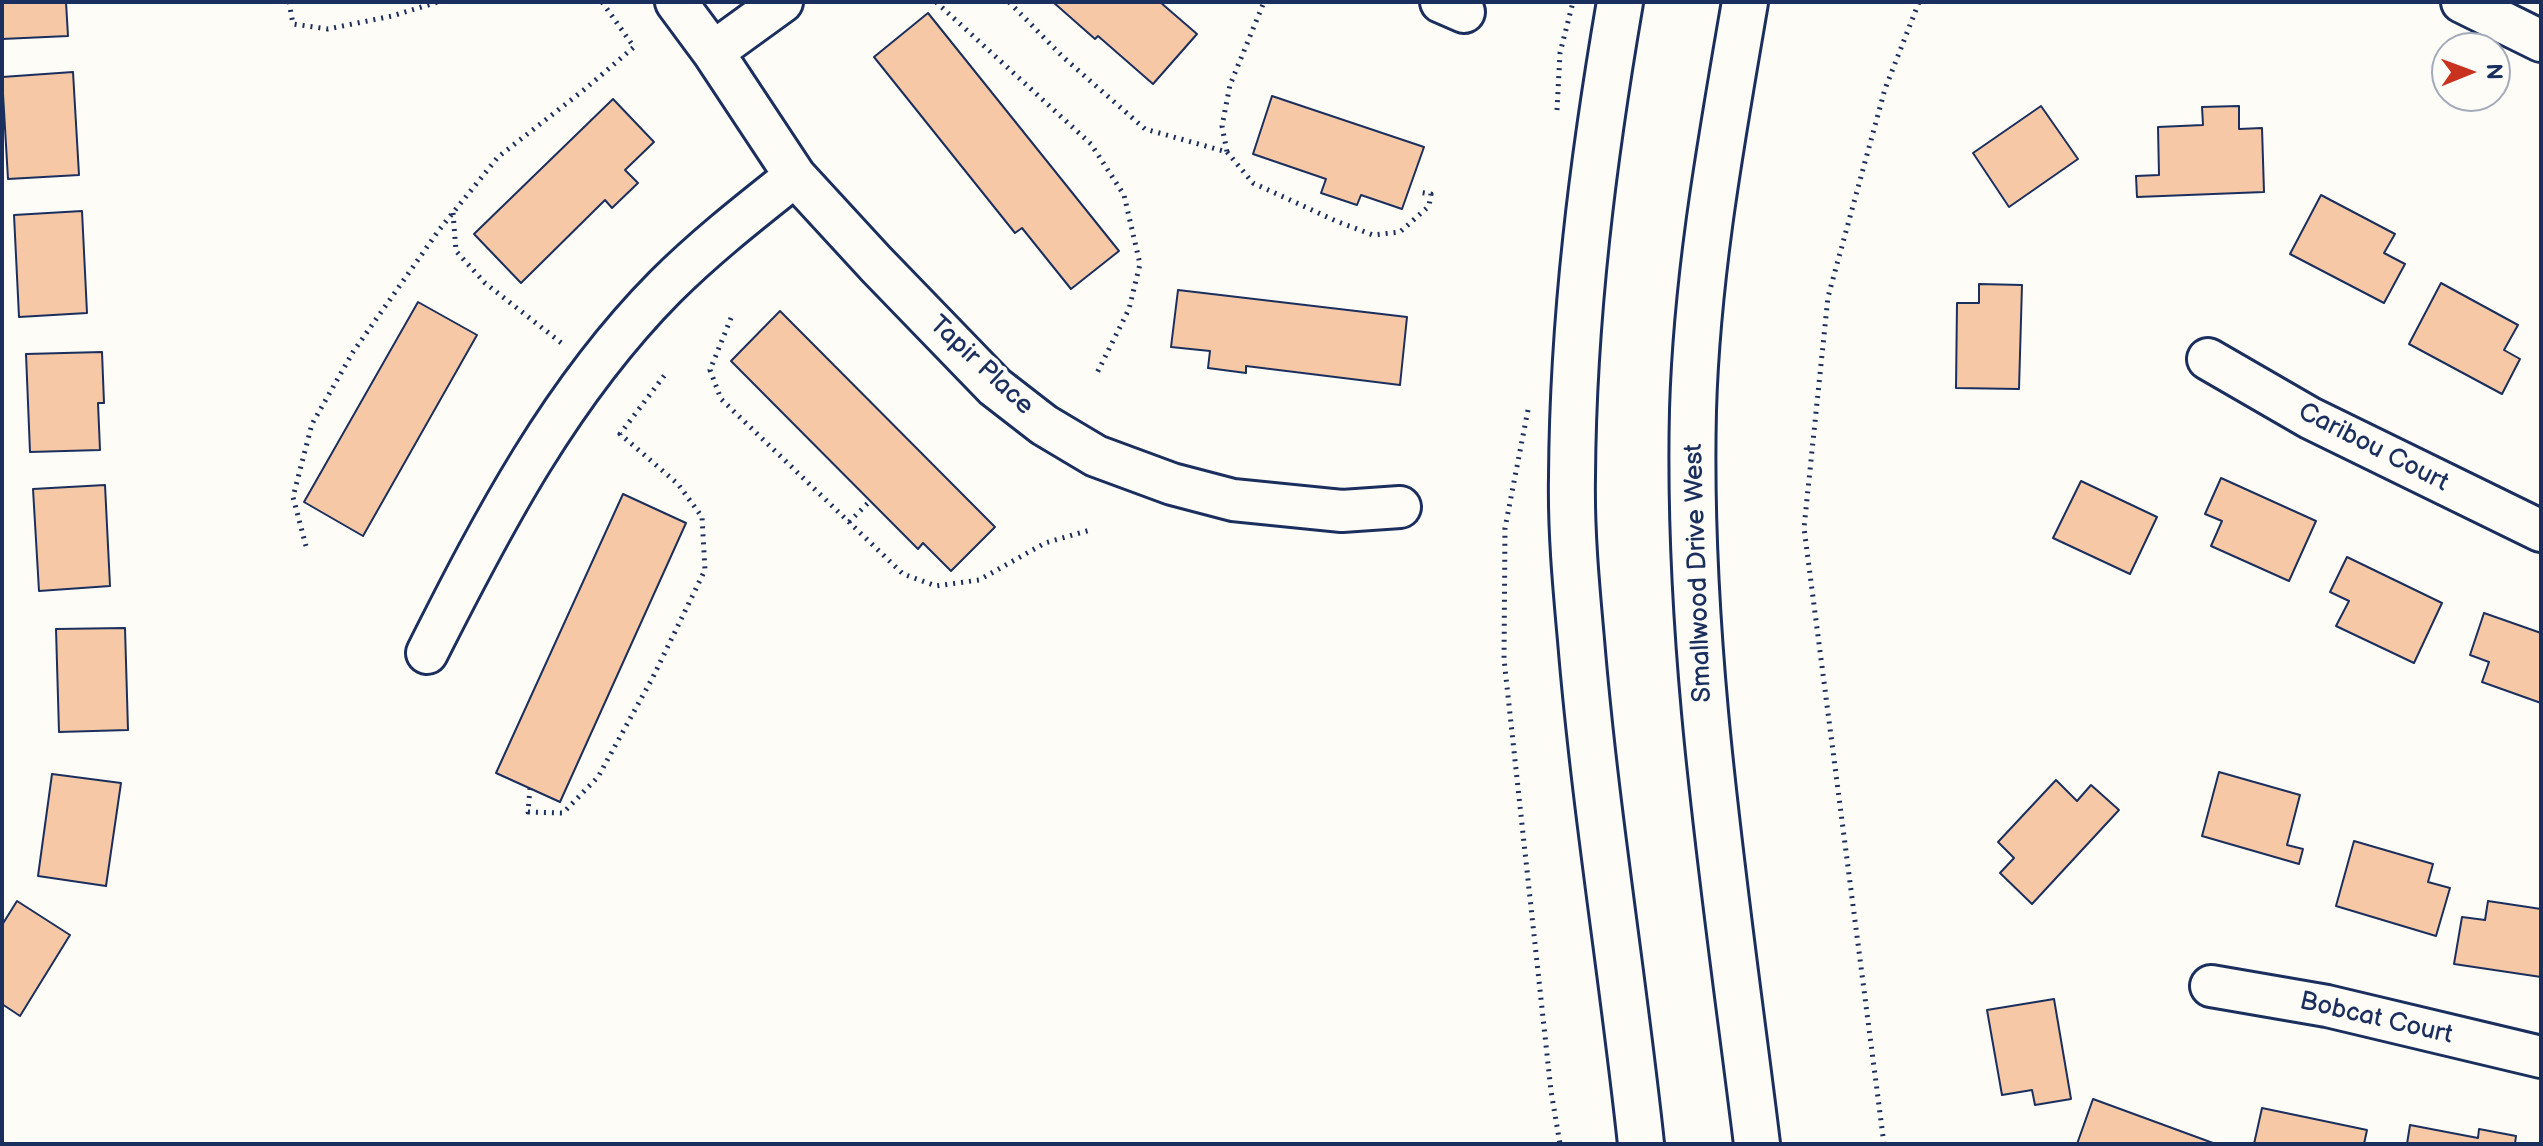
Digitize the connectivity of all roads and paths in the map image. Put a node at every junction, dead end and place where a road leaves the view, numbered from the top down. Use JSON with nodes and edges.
{"nodes":[{"id":1,"x":289,"y":2,"type":"edge"},
{"id":2,"x":438,"y":2,"type":"edge"},
{"id":3,"x":602,"y":2,"type":"edge"},
{"id":4,"x":676,"y":2,"type":"edge"},
{"id":5,"x":782,"y":2,"type":"edge"},
{"id":6,"x":936,"y":2,"type":"edge"},
{"id":7,"x":1009,"y":2,"type":"edge"},
{"id":8,"x":1264,"y":2,"type":"edge"},
{"id":9,"x":1620,"y":2,"type":"edge"},
{"id":10,"x":1745,"y":2,"type":"edge"},
{"id":11,"x":1919,"y":2,"type":"edge"},
{"id":12,"x":2462,"y":2,"type":"edge"},
{"id":13,"x":2541,"y":41,"type":"edge"},
{"id":14,"x":713,"y":52,"type":"junction"},
{"id":15,"x":1227,"y":152,"type":"junction"},
{"id":16,"x":795,"y":176,"type":"junction"},
{"id":17,"x":1418,"y":192,"type":"dead end"},
{"id":18,"x":453,"y":212,"type":"junction"},
{"id":19,"x":731,"y":318,"type":"dead end"},
{"id":20,"x":2208,"y":359,"type":"dead end"},
{"id":21,"x":595,"y":369,"type":"junction"},
{"id":22,"x":667,"y":372,"type":"dead end"},
{"id":23,"x":1096,"y":375,"type":"dead end"},
{"id":24,"x":1529,"y":405,"type":"dead end"},
{"id":25,"x":870,"y":501,"type":"dead end"},
{"id":26,"x":1400,"y":507,"type":"dead end"},
{"id":27,"x":849,"y":522,"type":"junction"},
{"id":28,"x":1090,"y":530,"type":"dead end"},
{"id":29,"x":2541,"y":531,"type":"edge"},
{"id":30,"x":306,"y":546,"type":"dead end"},
{"id":31,"x":427,"y":653,"type":"dead end"},
{"id":32,"x":530,"y":788,"type":"dead end"},
{"id":33,"x":2211,"y":986,"type":"dead end"},
{"id":34,"x":2541,"y":1057,"type":"edge"},
{"id":35,"x":1560,"y":1144,"type":"edge"},
{"id":36,"x":1641,"y":1144,"type":"edge"},
{"id":37,"x":1757,"y":1144,"type":"edge"},
{"id":38,"x":1884,"y":1144,"type":"edge"}],
"edges":[{"from":1,"to":2,"type":"path"},
{"from":3,"to":18,"type":"path"},
{"from":4,"to":14,"type":"street","name":"Tapir Place"},
{"from":5,"to":14,"type":"street"},
{"from":6,"to":23,"type":"path"},
{"from":7,"to":15,"type":"path"},
{"from":8,"to":15,"type":"path"},
{"from":9,"to":36,"type":"street"},
{"from":10,"to":37,"type":"street","name":"Smallwood Drive West"},
{"from":11,"to":38,"type":"path"},
{"from":12,"to":13,"type":"street"},
{"from":14,"to":16,"type":"street","name":"Tapir Place"},
{"from":15,"to":17,"type":"path"},
{"from":16,"to":21,"type":"street"},
{"from":16,"to":26,"type":"street","name":"Tapir Place"},
{"from":18,"to":21,"type":"path"},
{"from":18,"to":30,"type":"path"},
{"from":19,"to":27,"type":"path"},
{"from":20,"to":29,"type":"street","name":"Caribou Court"},
{"from":21,"to":31,"type":"street"},
{"from":22,"to":32,"type":"path"},
{"from":24,"to":35,"type":"path"},
{"from":25,"to":27,"type":"path"},
{"from":27,"to":28,"type":"path"},
{"from":33,"to":34,"type":"street","name":"Bobcat Court"}]}
